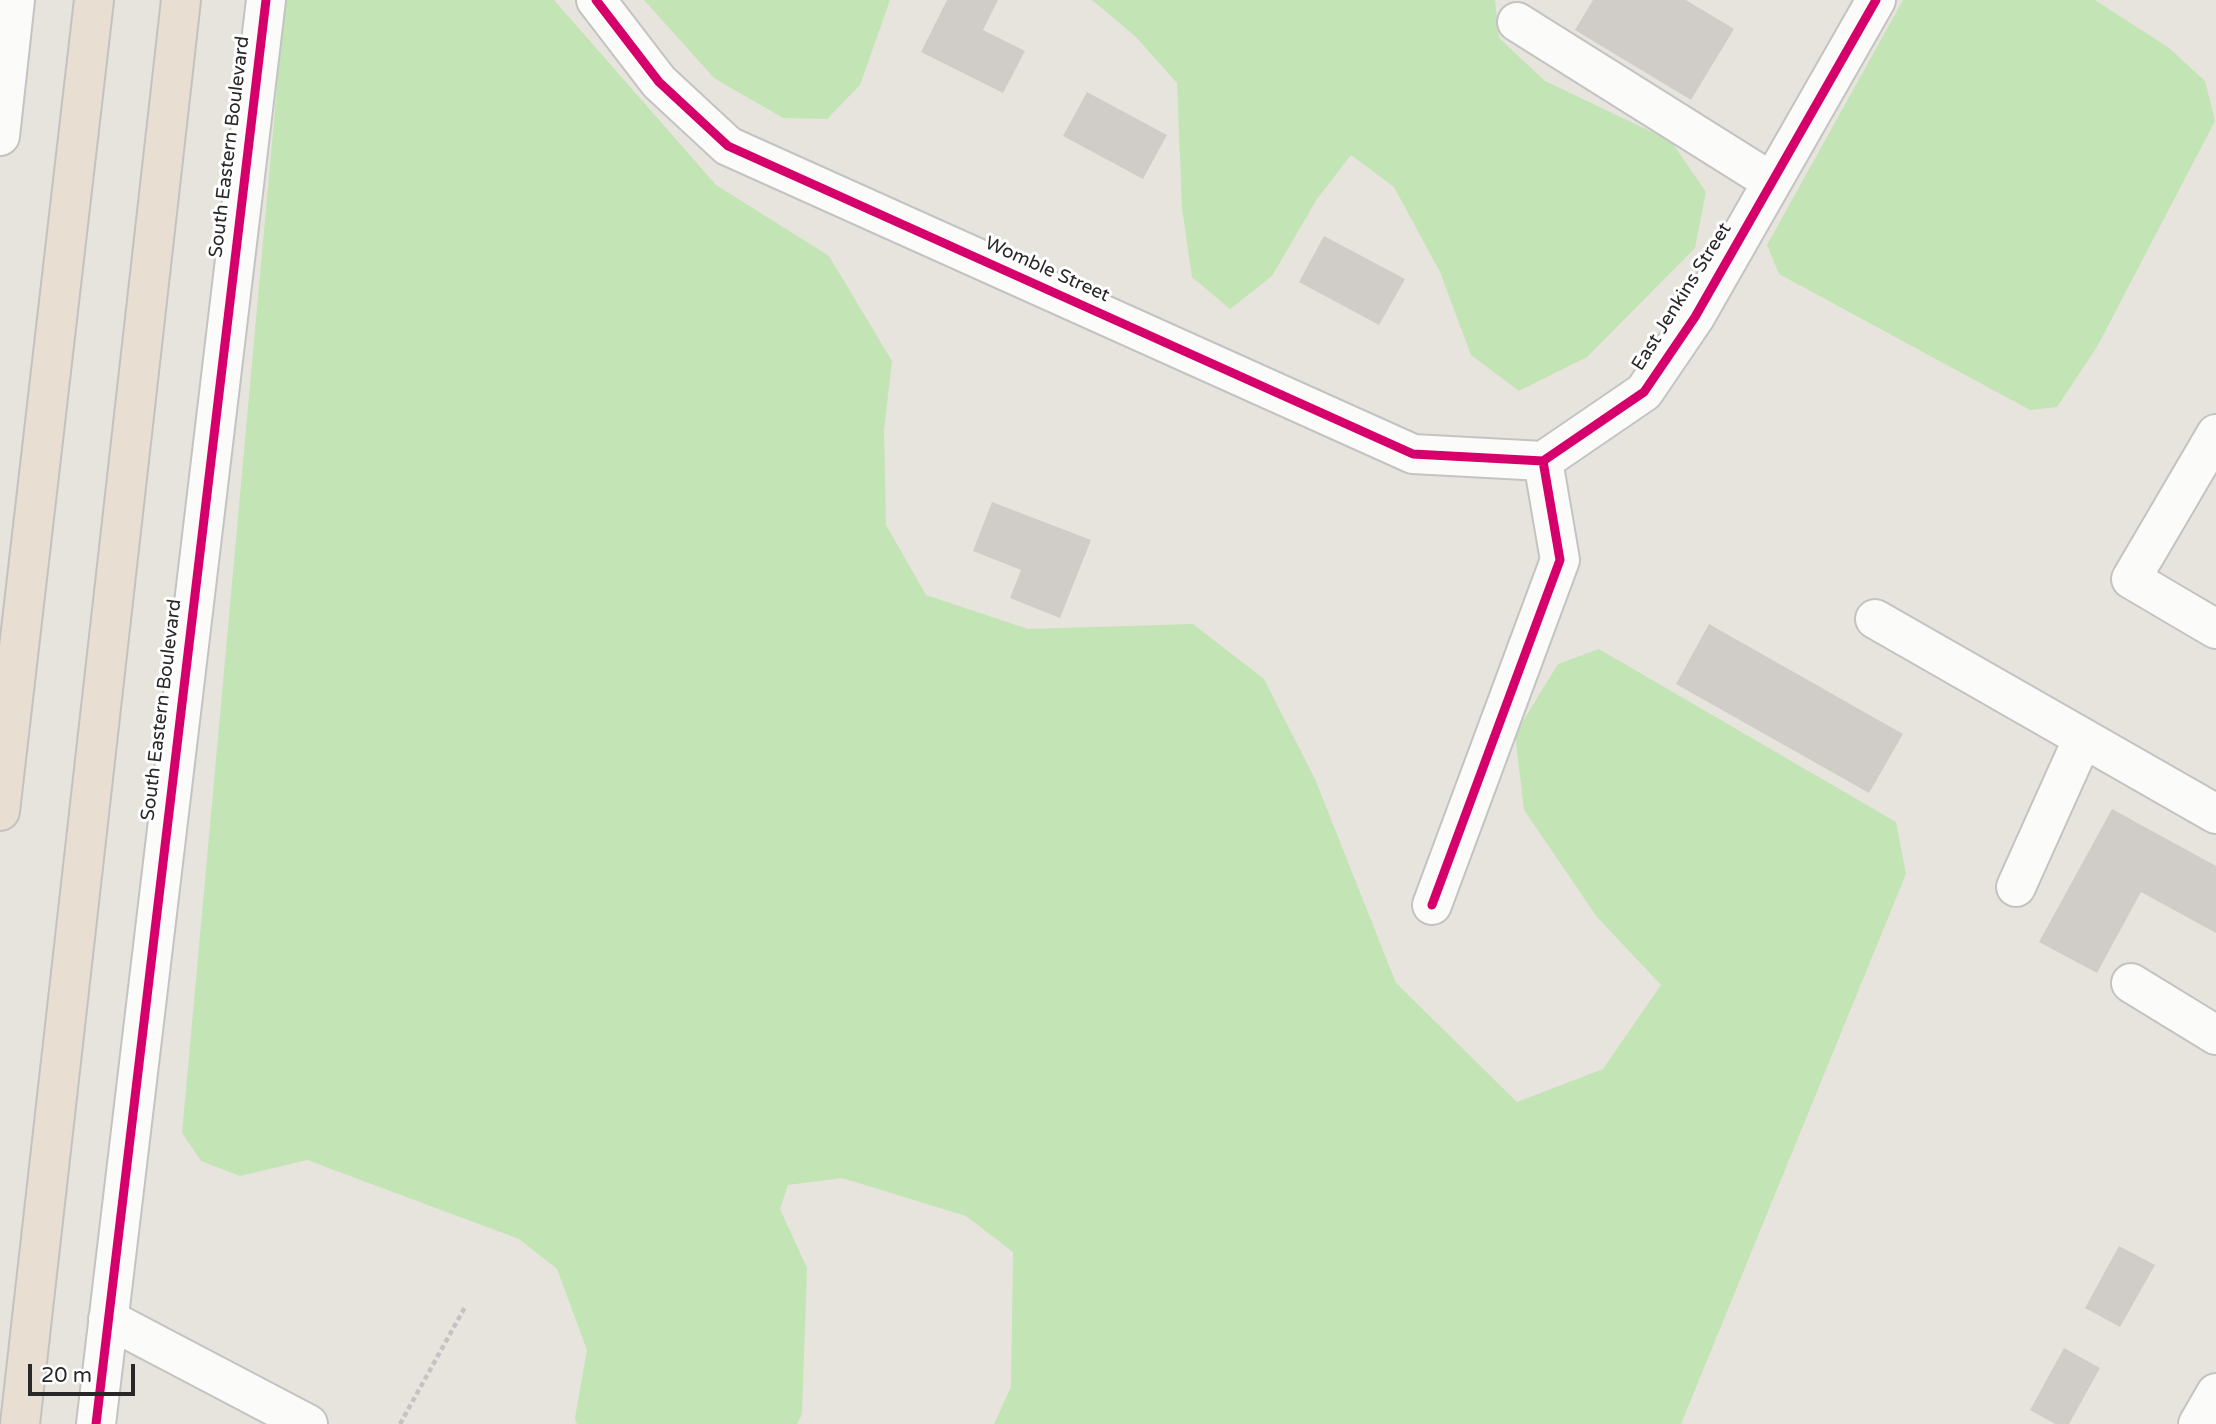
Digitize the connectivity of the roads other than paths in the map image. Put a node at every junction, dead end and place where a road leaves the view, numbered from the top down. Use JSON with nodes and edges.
{"nodes":[{"id":1,"x":15,"y":0,"type":"edge"},
{"id":2,"x":94,"y":0,"type":"edge"},
{"id":3,"x":181,"y":0,"type":"edge"},
{"id":4,"x":265,"y":0,"type":"edge"},
{"id":5,"x":596,"y":0,"type":"edge"},
{"id":6,"x":1876,"y":0,"type":"edge"},
{"id":7,"x":1517,"y":22,"type":"dead end"},
{"id":8,"x":0,"y":136,"type":"edge"},
{"id":9,"x":1772,"y":183,"type":"junction"},
{"id":10,"x":2216,"y":434,"type":"edge"},
{"id":11,"x":1543,"y":461,"type":"junction"},
{"id":12,"x":1875,"y":620,"type":"dead end"},
{"id":13,"x":2216,"y":629,"type":"edge"},
{"id":14,"x":2083,"y":738,"type":"junction"},
{"id":15,"x":0,"y":811,"type":"edge"},
{"id":16,"x":2216,"y":814,"type":"edge"},
{"id":17,"x":2016,"y":887,"type":"dead end"},
{"id":18,"x":1432,"y":905,"type":"dead end"},
{"id":19,"x":2131,"y":983,"type":"dead end"},
{"id":20,"x":2216,"y":1035,"type":"edge"},
{"id":21,"x":108,"y":1319,"type":"junction"},
{"id":22,"x":2216,"y":1392,"type":"edge"},
{"id":23,"x":20,"y":1424,"type":"edge"},
{"id":24,"x":96,"y":1424,"type":"edge"},
{"id":25,"x":308,"y":1424,"type":"edge"},
{"id":26,"x":2198,"y":1424,"type":"edge"}],
"edges":[{"from":1,"to":8,"type":"street"},
{"from":2,"to":15,"type":"highway"},
{"from":3,"to":23,"type":"highway"},
{"from":4,"to":21,"type":"street","name":"South Eastern Boulevard"},
{"from":5,"to":11,"type":"street","name":"Womble Street"},
{"from":6,"to":9,"type":"street","name":"East Jenkins Street"},
{"from":7,"to":9,"type":"street"},
{"from":9,"to":11,"type":"street","name":"East Jenkins Street"},
{"from":10,"to":13,"type":"street"},
{"from":11,"to":18,"type":"street"},
{"from":12,"to":14,"type":"street"},
{"from":14,"to":16,"type":"street"},
{"from":14,"to":17,"type":"street"},
{"from":19,"to":20,"type":"street"},
{"from":21,"to":24,"type":"street","name":"South Eastern Boulevard"},
{"from":21,"to":25,"type":"street"},
{"from":22,"to":26,"type":"street"}]}
